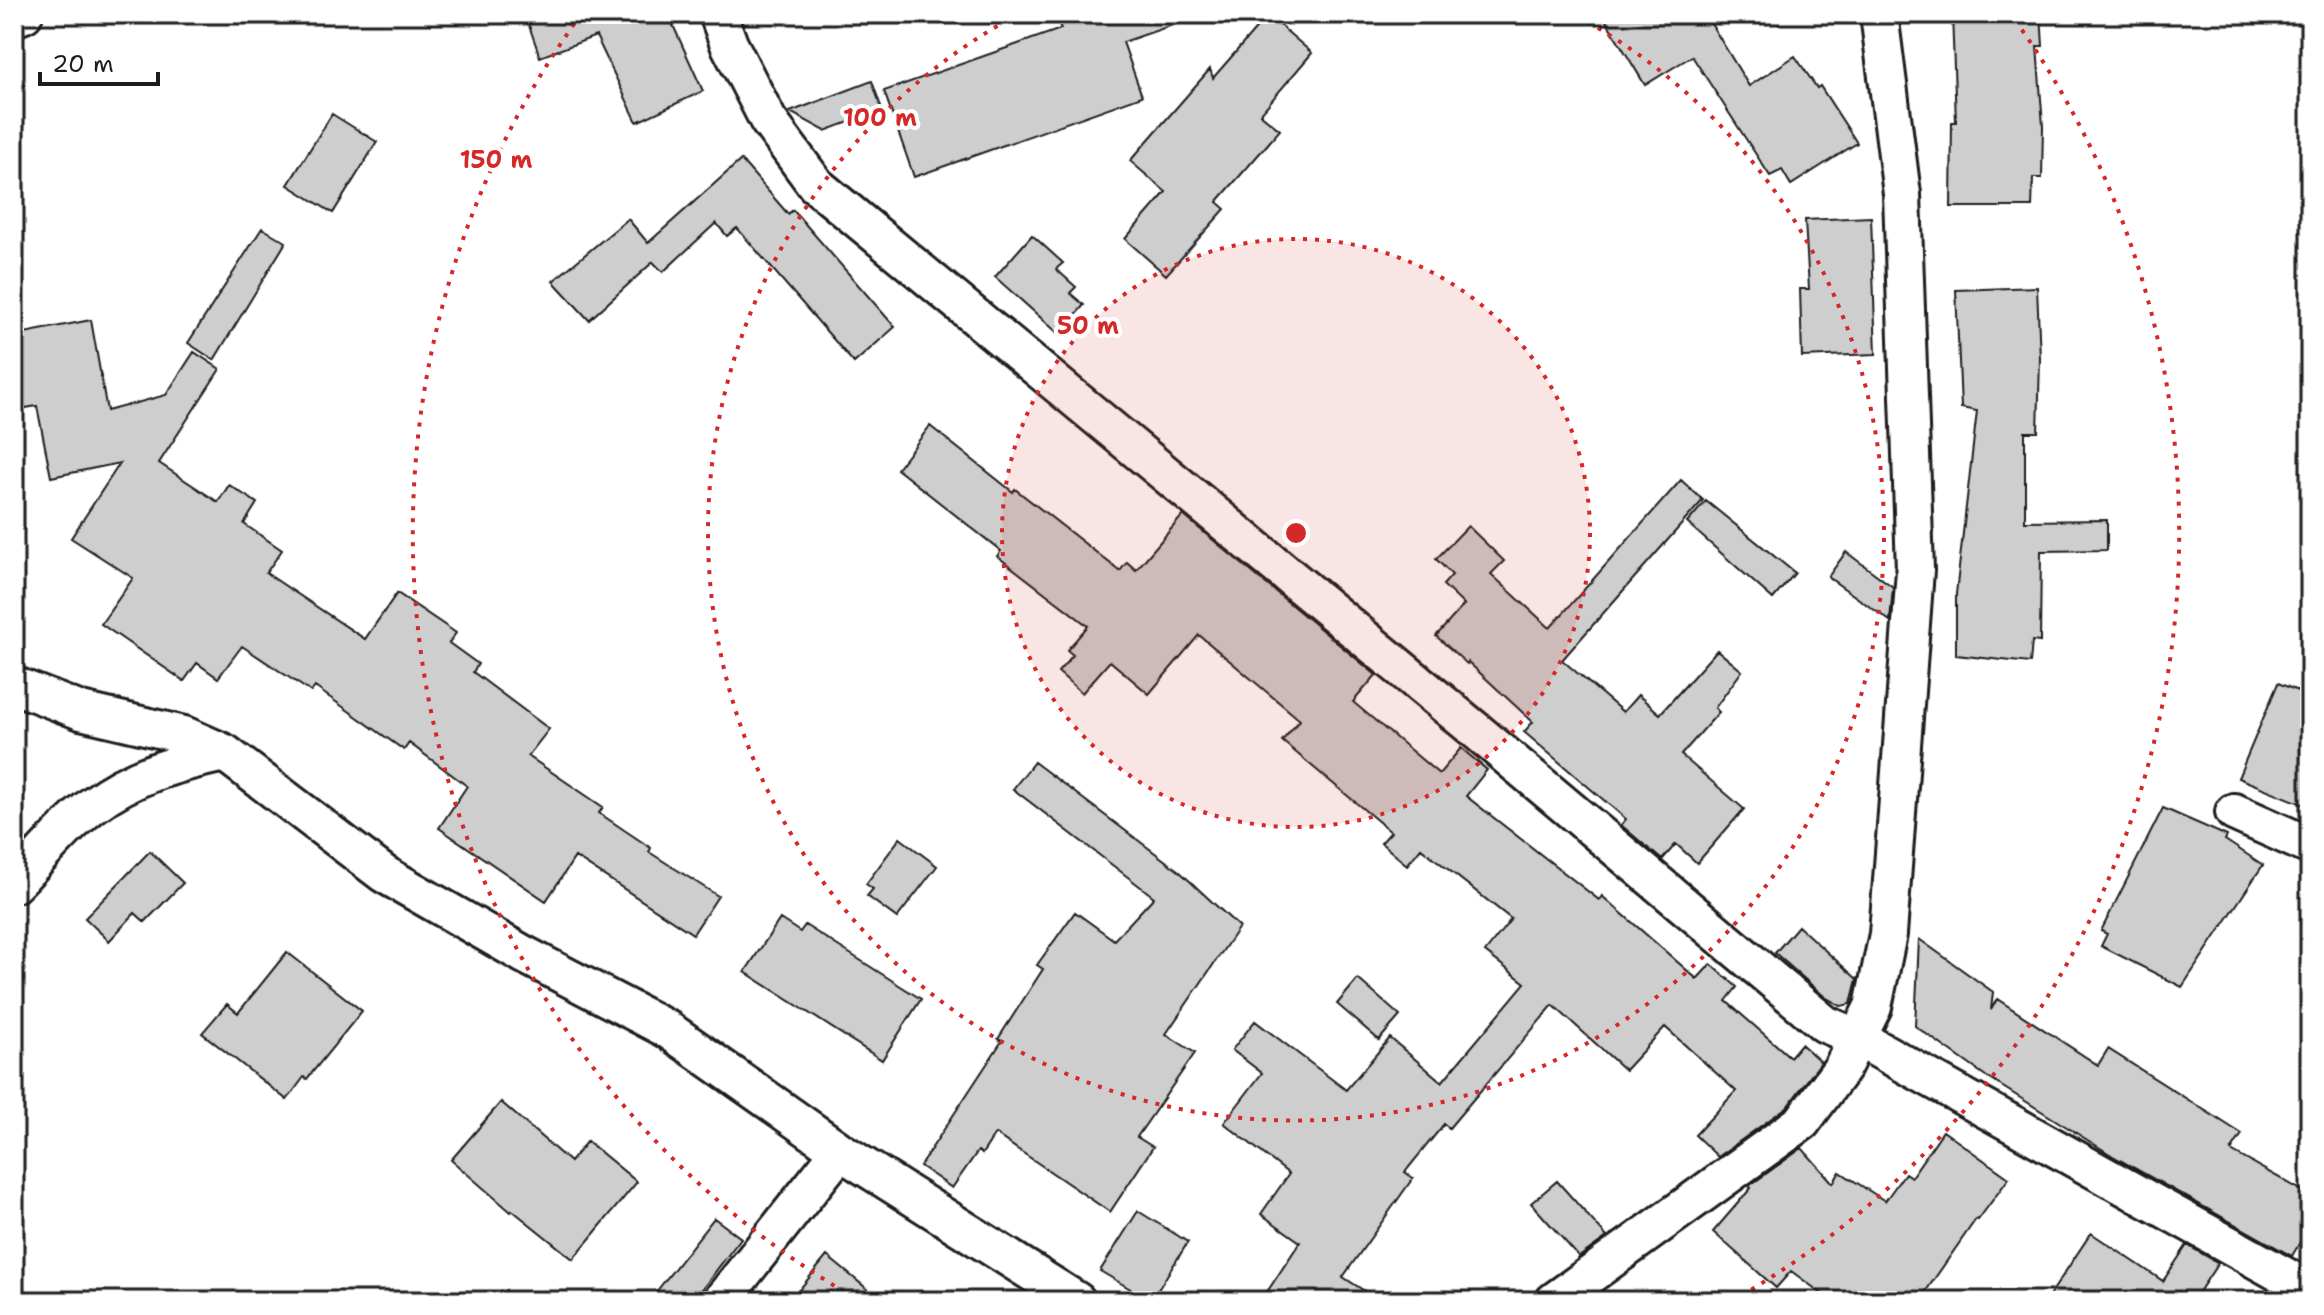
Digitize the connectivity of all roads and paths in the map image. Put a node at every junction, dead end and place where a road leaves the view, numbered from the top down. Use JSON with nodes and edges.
{"nodes":[{"id":1,"x":24,"y":14,"type":"edge"},
{"id":2,"x":718,"y":14,"type":"edge"},
{"id":3,"x":1879,"y":14,"type":"edge"},
{"id":4,"x":14,"y":18,"type":"edge"},
{"id":5,"x":14,"y":685,"type":"edge"},
{"id":6,"x":225,"y":753,"type":"junction"},
{"id":7,"x":2234,"y":812,"type":"dead end"},
{"id":8,"x":2310,"y":846,"type":"edge"},
{"id":9,"x":14,"y":884,"type":"edge"},
{"id":10,"x":1858,"y":1038,"type":"junction"},
{"id":11,"x":840,"y":1151,"type":"junction"},
{"id":12,"x":2310,"y":1290,"type":"edge"},
{"id":13,"x":721,"y":1301,"type":"edge"},
{"id":14,"x":1077,"y":1301,"type":"edge"},
{"id":15,"x":1554,"y":1301,"type":"edge"}],
"edges":[{"from":1,"to":4,"type":"street"},
{"from":2,"to":10,"type":"street"},
{"from":3,"to":10,"type":"street"},
{"from":5,"to":6,"type":"street"},
{"from":6,"to":9,"type":"street"},
{"from":6,"to":11,"type":"street"},
{"from":7,"to":8,"type":"street"},
{"from":10,"to":12,"type":"street"},
{"from":10,"to":15,"type":"street"},
{"from":11,"to":13,"type":"street"},
{"from":11,"to":14,"type":"street"}]}
